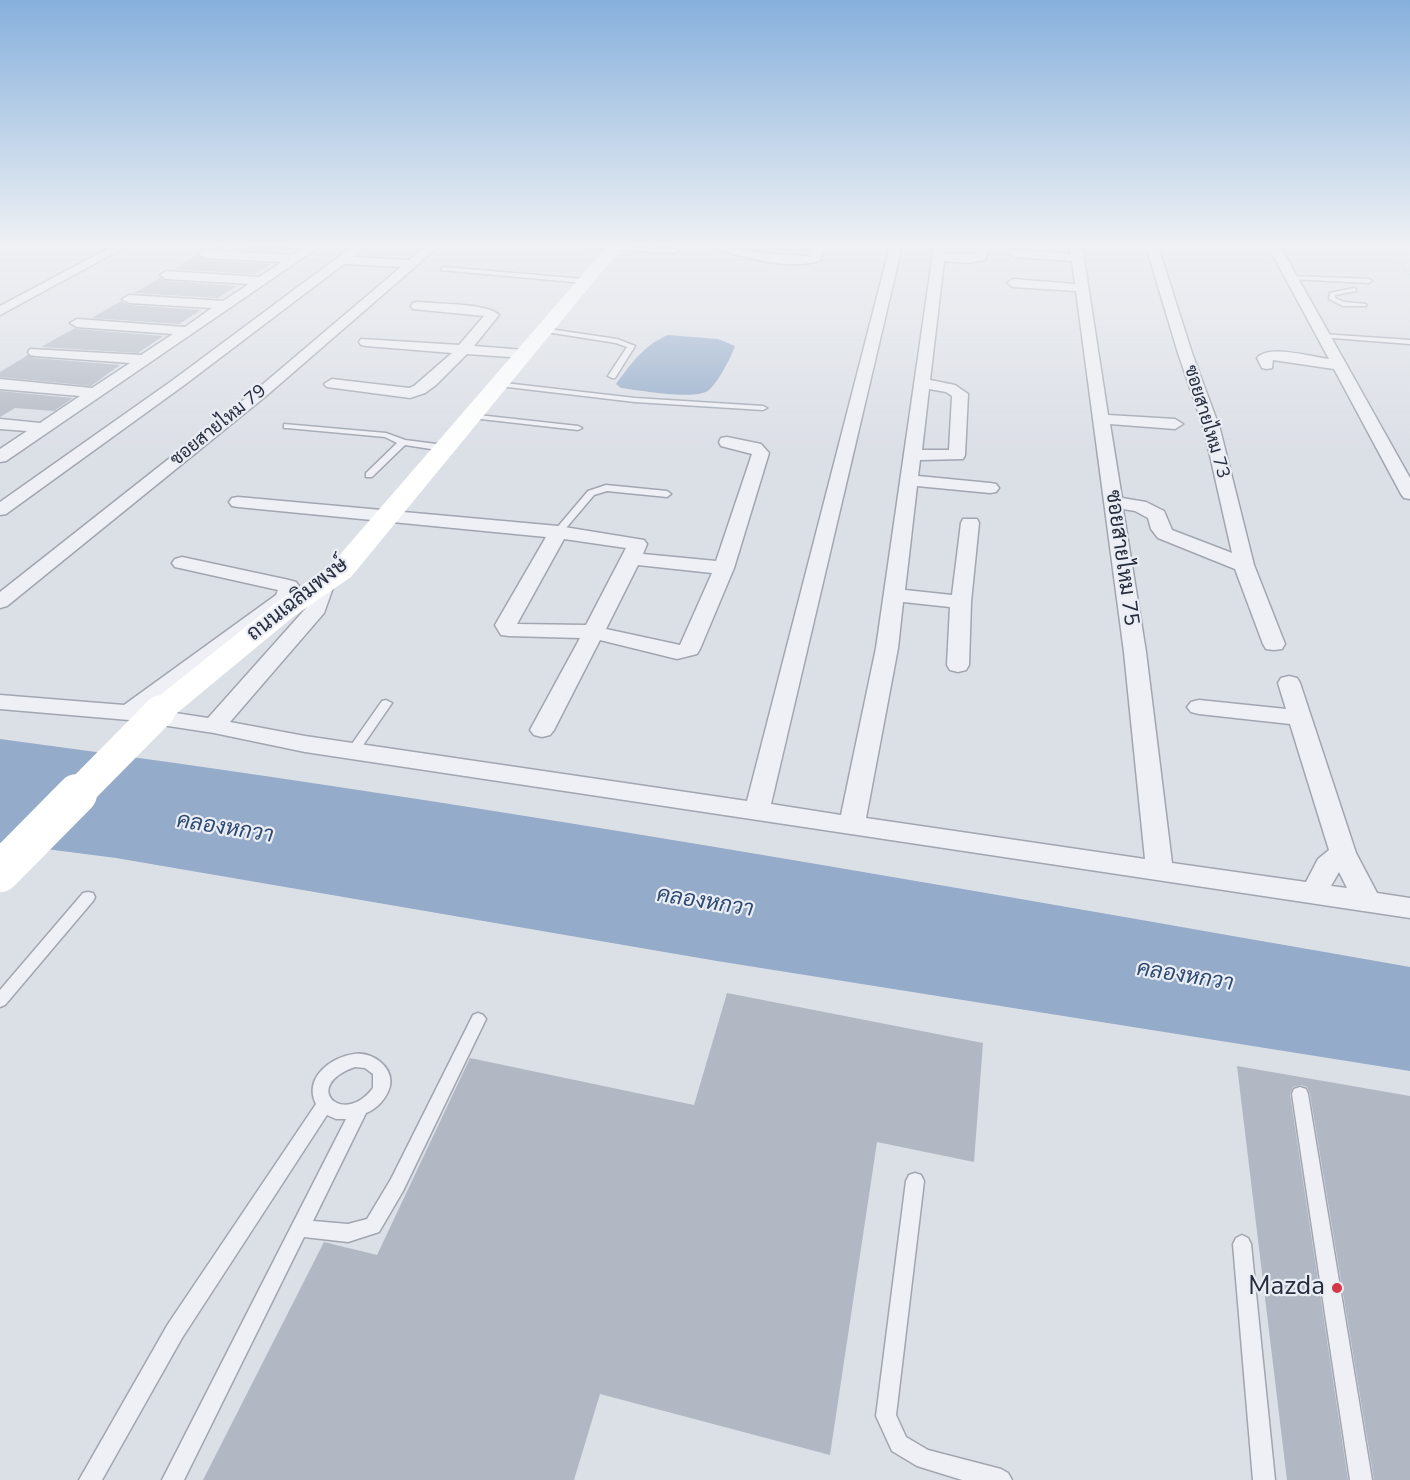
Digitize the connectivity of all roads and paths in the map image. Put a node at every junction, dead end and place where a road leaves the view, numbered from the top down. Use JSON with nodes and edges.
{"nodes":[{"id":1,"x":210,"y":315,"type":"edge"},
{"id":2,"x":268,"y":315,"type":"edge"},
{"id":3,"x":352,"y":315,"type":"edge"},
{"id":4,"x":492,"y":315,"type":"edge"},
{"id":5,"x":555,"y":315,"type":"edge"},
{"id":6,"x":879,"y":315,"type":"edge"},
{"id":7,"x":930,"y":315,"type":"edge"},
{"id":8,"x":1087,"y":315,"type":"edge"},
{"id":9,"x":1173,"y":315,"type":"edge"},
{"id":10,"x":1312,"y":315,"type":"edge"},
{"id":11,"x":77,"y":323,"type":"dead end"},
{"id":12,"x":542,"y":330,"type":"junction"},
{"id":13,"x":187,"y":331,"type":"junction"},
{"id":14,"x":1322,"y":336,"type":"junction"},
{"id":15,"x":366,"y":342,"type":"dead end"},
{"id":16,"x":1410,"y":342,"type":"edge"},
{"id":17,"x":463,"y":350,"type":"junction"},
{"id":18,"x":35,"y":352,"type":"dead end"},
{"id":19,"x":524,"y":354,"type":"junction"},
{"id":20,"x":144,"y":360,"type":"junction"},
{"id":21,"x":1267,"y":365,"type":"dead end"},
{"id":22,"x":1337,"y":365,"type":"junction"},
{"id":23,"x":612,"y":376,"type":"dead end"},
{"id":24,"x":921,"y":383,"type":"junction"},
{"id":25,"x":0,"y":384,"type":"edge"},
{"id":26,"x":332,"y":384,"type":"dead end"},
{"id":27,"x":499,"y":384,"type":"junction"},
{"id":28,"x":97,"y":393,"type":"junction"},
{"id":29,"x":763,"y":408,"type":"dead end"},
{"id":30,"x":472,"y":416,"type":"junction"},
{"id":31,"x":1102,"y":419,"type":"junction"},
{"id":32,"x":0,"y":424,"type":"edge"},
{"id":33,"x":1175,"y":424,"type":"dead end"},
{"id":34,"x":287,"y":426,"type":"dead end"},
{"id":35,"x":43,"y":428,"type":"junction"},
{"id":36,"x":578,"y":428,"type":"dead end"},
{"id":37,"x":403,"y":442,"type":"junction"},
{"id":38,"x":727,"y":442,"type":"dead end"},
{"id":39,"x":444,"y":448,"type":"junction"},
{"id":40,"x":911,"y":455,"type":"junction"},
{"id":41,"x":0,"y":457,"type":"edge"},
{"id":42,"x":369,"y":475,"type":"dead end"},
{"id":43,"x":908,"y":480,"type":"junction"},
{"id":44,"x":990,"y":488,"type":"dead end"},
{"id":45,"x":667,"y":494,"type":"dead end"},
{"id":46,"x":1410,"y":494,"type":"edge"},
{"id":47,"x":238,"y":502,"type":"dead end"},
{"id":48,"x":1112,"y":502,"type":"junction"},
{"id":49,"x":0,"y":510,"type":"edge"},
{"id":50,"x":389,"y":514,"type":"junction"},
{"id":51,"x":970,"y":523,"type":"dead end"},
{"id":52,"x":558,"y":532,"type":"junction"},
{"id":53,"x":632,"y":559,"type":"junction"},
{"id":54,"x":182,"y":563,"type":"dead end"},
{"id":55,"x":1244,"y":565,"type":"junction"},
{"id":56,"x":724,"y":568,"type":"junction"},
{"id":57,"x":333,"y":577,"type":"junction"},
{"id":58,"x":893,"y":595,"type":"junction"},
{"id":59,"x":285,"y":598,"type":"junction"},
{"id":60,"x":0,"y":602,"type":"edge"},
{"id":61,"x":961,"y":602,"type":"junction"},
{"id":62,"x":593,"y":632,"type":"junction"},
{"id":63,"x":1274,"y":644,"type":"dead end"},
{"id":64,"x":958,"y":665,"type":"dead end"},
{"id":65,"x":1289,"y":683,"type":"dead end"},
{"id":66,"x":0,"y":702,"type":"edge"},
{"id":67,"x":386,"y":703,"type":"dead end"},
{"id":68,"x":1199,"y":707,"type":"dead end"},
{"id":69,"x":144,"y":712,"type":"junction"},
{"id":70,"x":1301,"y":718,"type":"junction"},
{"id":71,"x":214,"y":726,"type":"junction"},
{"id":72,"x":542,"y":730,"type":"dead end"},
{"id":73,"x":353,"y":751,"type":"junction"},
{"id":74,"x":757,"y":811,"type":"junction"},
{"id":75,"x":852,"y":826,"type":"junction"},
{"id":76,"x":1343,"y":853,"type":"junction"},
{"id":77,"x":0,"y":872,"type":"edge"},
{"id":78,"x":1160,"y":872,"type":"junction"},
{"id":79,"x":1313,"y":895,"type":"junction"},
{"id":80,"x":88,"y":897,"type":"dead end"},
{"id":81,"x":1368,"y":902,"type":"junction"},
{"id":82,"x":1410,"y":909,"type":"edge"},
{"id":83,"x":0,"y":1001,"type":"edge"},
{"id":84,"x":478,"y":1019,"type":"dead end"},
{"id":85,"x":1300,"y":1094,"type":"dead end"},
{"id":86,"x":324,"y":1106,"type":"junction"},
{"id":87,"x":359,"y":1110,"type":"junction"},
{"id":88,"x":915,"y":1181,"type":"dead end"},
{"id":89,"x":299,"y":1228,"type":"junction"},
{"id":90,"x":1242,"y":1244,"type":"dead end"},
{"id":91,"x":90,"y":1480,"type":"edge"},
{"id":92,"x":173,"y":1480,"type":"edge"},
{"id":93,"x":1001,"y":1480,"type":"edge"},
{"id":94,"x":1264,"y":1480,"type":"edge"},
{"id":95,"x":1361,"y":1480,"type":"edge"}],
"edges":[{"from":1,"to":13,"type":"street"},
{"from":2,"to":49,"type":"street"},
{"from":3,"to":60,"type":"street","name":"ซอยสายไหม 79"},
{"from":4,"to":17,"type":"street"},
{"from":5,"to":12,"type":"main road","name":"ถนนเฉลิมพงษ์"},
{"from":6,"to":74,"type":"street"},
{"from":7,"to":24,"type":"street"},
{"from":8,"to":31,"type":"street","name":"ซอยสายไหม 75"},
{"from":9,"to":55,"type":"street","name":"ซอยสายไหม 73"},
{"from":10,"to":14,"type":"street"},
{"from":11,"to":13,"type":"street"},
{"from":12,"to":19,"type":"main road","name":"ถนนเฉลิมพงษ์"},
{"from":12,"to":23,"type":"lane"},
{"from":13,"to":20,"type":"street"},
{"from":14,"to":16,"type":"lane"},
{"from":14,"to":22,"type":"street"},
{"from":15,"to":17,"type":"street"},
{"from":17,"to":19,"type":"street"},
{"from":17,"to":26,"type":"street"},
{"from":18,"to":20,"type":"street"},
{"from":19,"to":27,"type":"main road","name":"ถนนเฉลิมพงษ์"},
{"from":20,"to":28,"type":"street"},
{"from":21,"to":22,"type":"street"},
{"from":22,"to":46,"type":"street"},
{"from":24,"to":40,"type":"street"},
{"from":24,"to":40,"type":"street"},
{"from":25,"to":28,"type":"street"},
{"from":27,"to":29,"type":"lane"},
{"from":27,"to":30,"type":"main road","name":"ถนนเฉลิมพงษ์"},
{"from":28,"to":35,"type":"street"},
{"from":30,"to":36,"type":"lane"},
{"from":30,"to":39,"type":"main road","name":"ถนนเฉลิมพงษ์"},
{"from":31,"to":33,"type":"street"},
{"from":31,"to":48,"type":"street","name":"ซอยสายไหม 75"},
{"from":32,"to":35,"type":"street"},
{"from":34,"to":37,"type":"lane"},
{"from":35,"to":41,"type":"street"},
{"from":37,"to":39,"type":"lane"},
{"from":37,"to":42,"type":"lane"},
{"from":38,"to":56,"type":"street"},
{"from":39,"to":50,"type":"main road","name":"ถนนเฉลิมพงษ์"},
{"from":40,"to":43,"type":"street"},
{"from":43,"to":44,"type":"street"},
{"from":43,"to":58,"type":"street"},
{"from":45,"to":52,"type":"lane"},
{"from":47,"to":50,"type":"street"},
{"from":48,"to":55,"type":"street"},
{"from":48,"to":78,"type":"street","name":"ซอยสายไหม 75"},
{"from":50,"to":52,"type":"street"},
{"from":50,"to":57,"type":"main road","name":"ถนนเฉลิมพงษ์"},
{"from":51,"to":61,"type":"street"},
{"from":52,"to":53,"type":"street"},
{"from":52,"to":62,"type":"street"},
{"from":53,"to":56,"type":"street"},
{"from":53,"to":62,"type":"street"},
{"from":54,"to":59,"type":"street"},
{"from":55,"to":63,"type":"street","name":"ซอยสายไหม 73"},
{"from":56,"to":62,"type":"street"},
{"from":57,"to":59,"type":"street"},
{"from":57,"to":69,"type":"main road","name":"ถนนเฉลิมพงษ์"},
{"from":57,"to":71,"type":"street"},
{"from":58,"to":61,"type":"street"},
{"from":58,"to":75,"type":"street"},
{"from":59,"to":69,"type":"street"},
{"from":61,"to":64,"type":"street"},
{"from":62,"to":72,"type":"street"},
{"from":65,"to":70,"type":"street"},
{"from":66,"to":69,"type":"street"},
{"from":67,"to":73,"type":"lane"},
{"from":68,"to":70,"type":"street"},
{"from":69,"to":71,"type":"street"},
{"from":69,"to":77,"type":"main road","name":"ถนนเฉลิมพงษ์","bridge":true},
{"from":70,"to":76,"type":"street"},
{"from":71,"to":73,"type":"street"},
{"from":73,"to":74,"type":"street"},
{"from":74,"to":75,"type":"street"},
{"from":75,"to":78,"type":"street"},
{"from":76,"to":79,"type":"street"},
{"from":76,"to":81,"type":"street"},
{"from":78,"to":79,"type":"street"},
{"from":79,"to":81,"type":"street"},
{"from":80,"to":83,"type":"lane"},
{"from":81,"to":82,"type":"street"},
{"from":84,"to":89,"type":"lane"},
{"from":85,"to":95,"type":"lane"},
{"from":86,"to":87,"type":"lane"},
{"from":86,"to":87,"type":"lane"},
{"from":86,"to":91,"type":"lane"},
{"from":87,"to":89,"type":"lane"},
{"from":88,"to":93,"type":"lane"},
{"from":89,"to":92,"type":"lane"},
{"from":90,"to":94,"type":"lane"}]}
